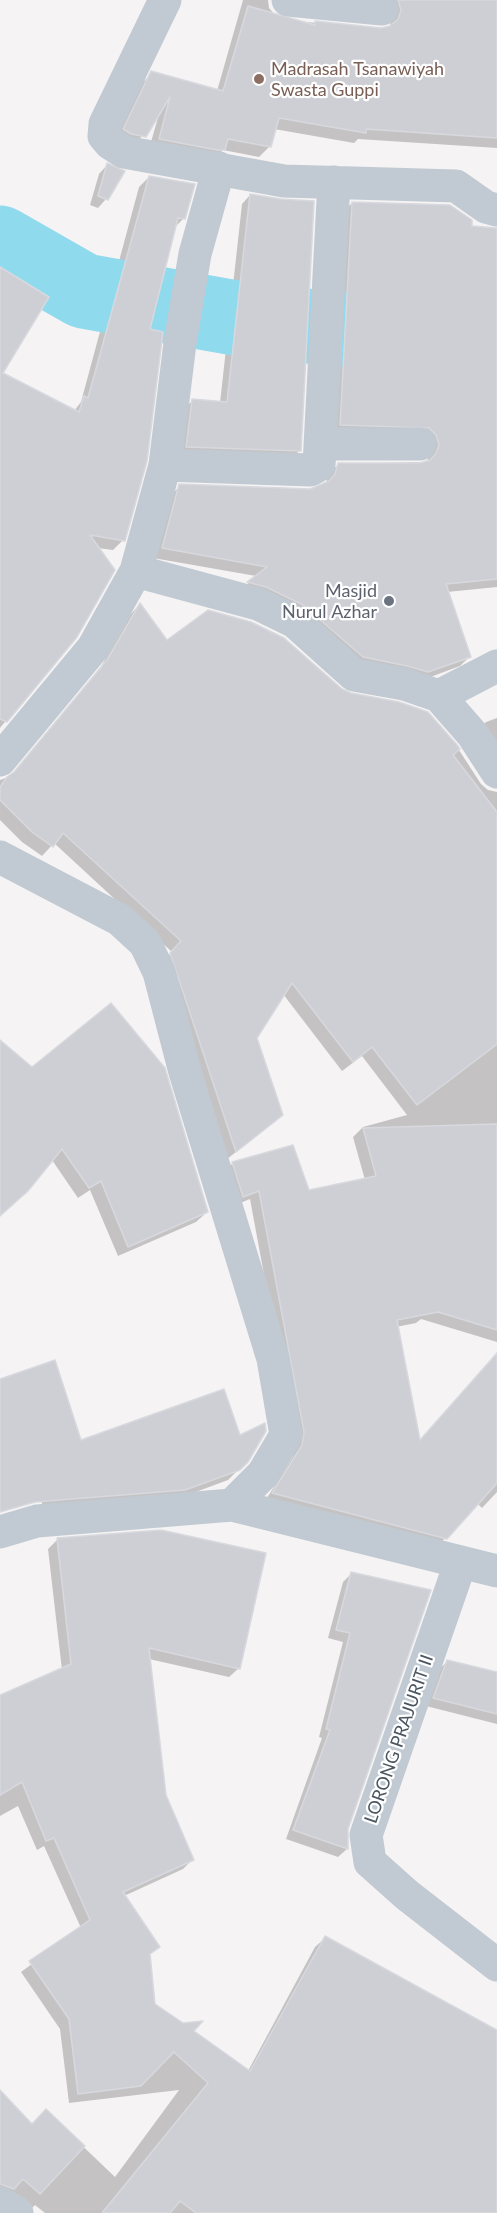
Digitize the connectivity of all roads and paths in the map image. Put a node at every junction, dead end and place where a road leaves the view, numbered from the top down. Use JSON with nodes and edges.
{"nodes":[{"id":1,"x":165,"y":0,"type":"edge"},
{"id":2,"x":288,"y":0,"type":"edge"},
{"id":3,"x":382,"y":9,"type":"dead end"},
{"id":4,"x":219,"y":168,"type":"junction"},
{"id":5,"x":334,"y":182,"type":"junction"},
{"id":6,"x":497,"y":210,"type":"edge"},
{"id":7,"x":320,"y":444,"type":"junction"},
{"id":8,"x":420,"y":444,"type":"dead end"},
{"id":9,"x":165,"y":465,"type":"junction"},
{"id":10,"x":136,"y":571,"type":"junction"},
{"id":11,"x":497,"y":666,"type":"edge"},
{"id":12,"x":438,"y":696,"type":"junction"},
{"id":13,"x":0,"y":760,"type":"edge"},
{"id":14,"x":497,"y":772,"type":"edge"},
{"id":15,"x":0,"y":857,"type":"edge"},
{"id":16,"x":232,"y":1505,"type":"junction"},
{"id":17,"x":0,"y":1532,"type":"edge"},
{"id":18,"x":460,"y":1564,"type":"junction"},
{"id":19,"x":497,"y":1571,"type":"edge"},
{"id":20,"x":497,"y":1965,"type":"edge"},
{"id":21,"x":0,"y":2203,"type":"edge"},
{"id":22,"x":17,"y":2213,"type":"edge"}],
"edges":[{"from":1,"to":4,"type":"street"},
{"from":2,"to":3,"type":"street"},
{"from":4,"to":5,"type":"street"},
{"from":4,"to":9,"type":"street"},
{"from":5,"to":6,"type":"street"},
{"from":5,"to":7,"type":"street"},
{"from":7,"to":8,"type":"street"},
{"from":7,"to":9,"type":"street"},
{"from":9,"to":10,"type":"street"},
{"from":10,"to":12,"type":"street"},
{"from":10,"to":13,"type":"street"},
{"from":11,"to":12,"type":"street"},
{"from":12,"to":14,"type":"street"},
{"from":15,"to":16,"type":"street"},
{"from":16,"to":17,"type":"street"},
{"from":16,"to":18,"type":"street"},
{"from":18,"to":19,"type":"street"},
{"from":18,"to":20,"type":"street","name":"LORONG PRAJURIT II"},
{"from":21,"to":22,"type":"street"}]}
